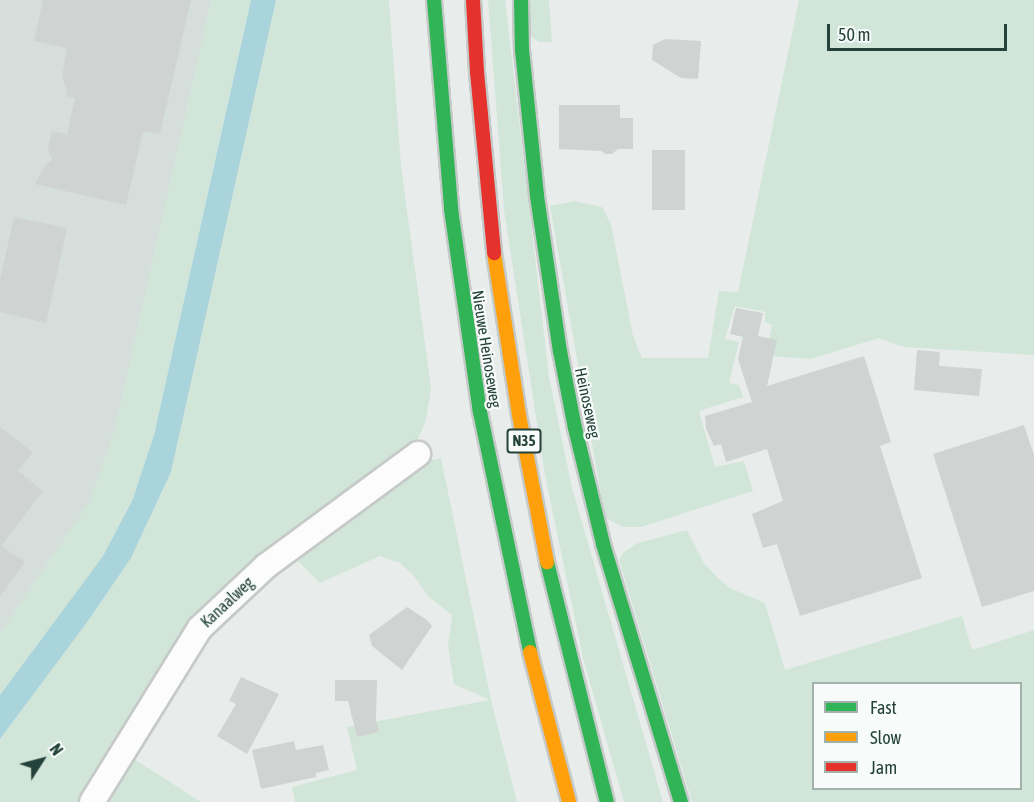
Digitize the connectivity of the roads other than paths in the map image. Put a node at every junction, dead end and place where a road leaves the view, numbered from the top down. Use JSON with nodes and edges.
{"nodes":[{"id":1,"x":434,"y":0,"type":"edge"},
{"id":2,"x":473,"y":0,"type":"edge"},
{"id":3,"x":521,"y":0,"type":"edge"},
{"id":4,"x":418,"y":454,"type":"dead end"},
{"id":5,"x":92,"y":802,"type":"edge"},
{"id":6,"x":570,"y":802,"type":"edge"},
{"id":7,"x":608,"y":802,"type":"edge"},
{"id":8,"x":681,"y":802,"type":"edge"}],
"edges":[{"from":1,"to":6,"type":"main road","name":"Nieuwe Heinoseweg","number":"N35"},
{"from":2,"to":7,"type":"main road","name":"Nieuwe Heinoseweg","number":"N35"},
{"from":3,"to":8,"type":"main road","name":"Heinoseweg"},
{"from":4,"to":5,"type":"street","name":"Kanaalweg"}]}
